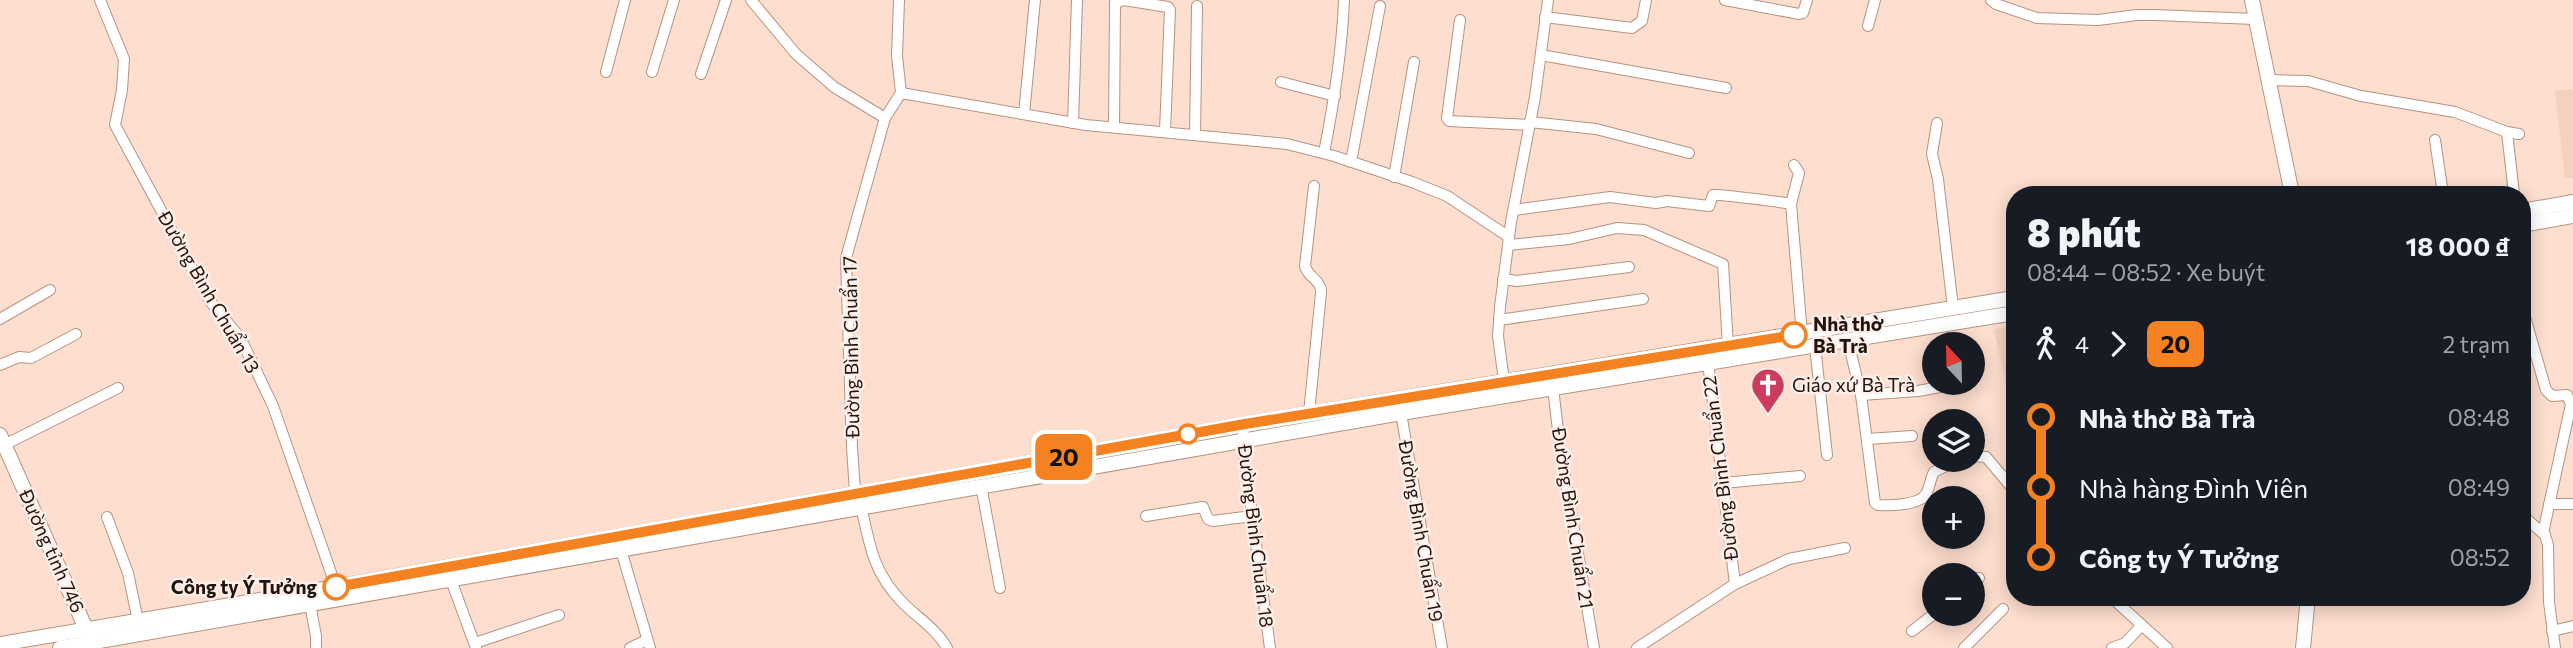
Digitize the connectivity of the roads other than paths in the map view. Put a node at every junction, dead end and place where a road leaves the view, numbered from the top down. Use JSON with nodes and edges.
{"nodes":[{"id":1,"x":100,"y":0,"type":"edge"},
{"id":2,"x":625,"y":0,"type":"edge"},
{"id":3,"x":674,"y":0,"type":"edge"},
{"id":4,"x":726,"y":0,"type":"edge"},
{"id":5,"x":751,"y":0,"type":"edge"},
{"id":6,"x":899,"y":0,"type":"edge"},
{"id":7,"x":1035,"y":0,"type":"edge"},
{"id":8,"x":1077,"y":0,"type":"edge"},
{"id":9,"x":1344,"y":0,"type":"edge"},
{"id":10,"x":1548,"y":0,"type":"edge"},
{"id":11,"x":1646,"y":0,"type":"edge"},
{"id":12,"x":1807,"y":0,"type":"edge"},
{"id":13,"x":1875,"y":0,"type":"edge"},
{"id":14,"x":1991,"y":0,"type":"edge"},
{"id":15,"x":2252,"y":0,"type":"edge"},
{"id":16,"x":1733,"y":1,"type":"edge"},
{"id":17,"x":1197,"y":6,"type":"dead end"},
{"id":18,"x":1380,"y":6,"type":"dead end"},
{"id":19,"x":1545,"y":17,"type":"junction"},
{"id":20,"x":2255,"y":19,"type":"junction"},
{"id":21,"x":1460,"y":20,"type":"dead end"},
{"id":22,"x":1868,"y":26,"type":"dead end"},
{"id":23,"x":1541,"y":55,"type":"junction"},
{"id":24,"x":1413,"y":62,"type":"dead end"},
{"id":25,"x":606,"y":72,"type":"dead end"},
{"id":26,"x":652,"y":72,"type":"dead end"},
{"id":27,"x":701,"y":74,"type":"dead end"},
{"id":28,"x":2269,"y":80,"type":"junction"},
{"id":29,"x":1281,"y":82,"type":"dead end"},
{"id":30,"x":1726,"y":88,"type":"dead end"},
{"id":31,"x":901,"y":93,"type":"junction"},
{"id":32,"x":1335,"y":96,"type":"junction"},
{"id":33,"x":1024,"y":114,"type":"junction"},
{"id":34,"x":886,"y":118,"type":"junction"},
{"id":35,"x":1073,"y":123,"type":"junction"},
{"id":36,"x":1530,"y":123,"type":"junction"},
{"id":37,"x":1937,"y":123,"type":"dead end"},
{"id":38,"x":1114,"y":127,"type":"junction"},
{"id":39,"x":1165,"y":131,"type":"junction"},
{"id":40,"x":2507,"y":132,"type":"junction"},
{"id":41,"x":1195,"y":134,"type":"junction"},
{"id":42,"x":2519,"y":134,"type":"dead end"},
{"id":43,"x":2435,"y":140,"type":"dead end"},
{"id":44,"x":1689,"y":152,"type":"dead end"},
{"id":45,"x":1324,"y":153,"type":"junction"},
{"id":46,"x":1351,"y":162,"type":"junction"},
{"id":47,"x":1794,"y":164,"type":"dead end"},
{"id":48,"x":1394,"y":177,"type":"junction"},
{"id":49,"x":1314,"y":186,"type":"dead end"},
{"id":50,"x":2290,"y":186,"type":"edge"},
{"id":51,"x":2442,"y":186,"type":"edge"},
{"id":52,"x":2513,"y":186,"type":"edge"},
{"id":53,"x":2573,"y":202,"type":"edge"},
{"id":54,"x":1791,"y":204,"type":"junction"},
{"id":55,"x":2531,"y":209,"type":"edge"},
{"id":56,"x":1514,"y":210,"type":"junction"},
{"id":57,"x":2573,"y":216,"type":"edge"},
{"id":58,"x":2531,"y":223,"type":"edge"},
{"id":59,"x":1508,"y":241,"type":"junction"},
{"id":60,"x":1629,"y":267,"type":"dead end"},
{"id":61,"x":1503,"y":279,"type":"junction"},
{"id":62,"x":50,"y":290,"type":"dead end"},
{"id":63,"x":1643,"y":299,"type":"dead end"},
{"id":64,"x":2006,"y":299,"type":"edge"},
{"id":65,"x":1954,"y":308,"type":"junction"},
{"id":66,"x":2006,"y":314,"type":"edge"},
{"id":67,"x":0,"y":318,"type":"edge"},
{"id":68,"x":1499,"y":320,"type":"junction"},
{"id":69,"x":76,"y":334,"type":"dead end"},
{"id":70,"x":1802,"y":334,"type":"junction"},
{"id":71,"x":2531,"y":338,"type":"edge"},
{"id":72,"x":1848,"y":341,"type":"junction"},
{"id":73,"x":1782,"y":344,"type":"junction"},
{"id":74,"x":1728,"y":346,"type":"junction"},
{"id":75,"x":1815,"y":346,"type":"junction"},
{"id":76,"x":1707,"y":362,"type":"junction"},
{"id":77,"x":0,"y":365,"type":"edge"},
{"id":78,"x":1504,"y":381,"type":"junction"},
{"id":79,"x":117,"y":388,"type":"dead end"},
{"id":80,"x":1553,"y":388,"type":"junction"},
{"id":81,"x":1922,"y":389,"type":"edge"},
{"id":82,"x":2569,"y":392,"type":"edge"},
{"id":83,"x":1861,"y":395,"type":"junction"},
{"id":84,"x":1310,"y":413,"type":"junction"},
{"id":85,"x":1401,"y":413,"type":"junction"},
{"id":86,"x":1245,"y":424,"type":"junction"},
{"id":87,"x":1912,"y":436,"type":"dead end"},
{"id":88,"x":1867,"y":439,"type":"junction"},
{"id":89,"x":2,"y":440,"type":"edge"},
{"id":90,"x":1242,"y":440,"type":"junction"},
{"id":91,"x":1826,"y":455,"type":"dead end"},
{"id":92,"x":1985,"y":457,"type":"edge"},
{"id":93,"x":1934,"y":472,"type":"edge"},
{"id":94,"x":1800,"y":476,"type":"dead end"},
{"id":95,"x":2006,"y":481,"type":"edge"},
{"id":96,"x":1723,"y":483,"type":"junction"},
{"id":97,"x":981,"y":485,"type":"junction"},
{"id":98,"x":858,"y":500,"type":"junction"},
{"id":99,"x":2549,"y":504,"type":"junction"},
{"id":100,"x":2573,"y":504,"type":"edge"},
{"id":101,"x":1146,"y":516,"type":"dead end"},
{"id":102,"x":1252,"y":516,"type":"junction"},
{"id":103,"x":107,"y":517,"type":"dead end"},
{"id":104,"x":2531,"y":523,"type":"edge"},
{"id":105,"x":645,"y":530,"type":"junction"},
{"id":106,"x":2543,"y":533,"type":"junction"},
{"id":107,"x":646,"y":546,"type":"junction"},
{"id":108,"x":1845,"y":548,"type":"dead end"},
{"id":109,"x":621,"y":550,"type":"junction"},
{"id":110,"x":451,"y":580,"type":"junction"},
{"id":111,"x":1735,"y":584,"type":"junction"},
{"id":112,"x":336,"y":587,"type":"junction"},
{"id":113,"x":1000,"y":588,"type":"dead end"},
{"id":114,"x":310,"y":604,"type":"junction"},
{"id":115,"x":2120,"y":606,"type":"edge"},
{"id":116,"x":2307,"y":606,"type":"edge"},
{"id":117,"x":2003,"y":609,"type":"dead end"},
{"id":118,"x":559,"y":615,"type":"dead end"},
{"id":119,"x":1922,"y":623,"type":"edge"},
{"id":120,"x":2141,"y":626,"type":"junction"},
{"id":121,"x":2573,"y":626,"type":"edge"},
{"id":122,"x":1912,"y":631,"type":"dead end"},
{"id":123,"x":2552,"y":631,"type":"junction"},
{"id":124,"x":136,"y":634,"type":"edge"},
{"id":125,"x":90,"y":636,"type":"junction"},
{"id":126,"x":0,"y":644,"type":"edge"},
{"id":127,"x":649,"y":644,"type":"edge"},
{"id":128,"x":2153,"y":644,"type":"edge"},
{"id":129,"x":475,"y":646,"type":"edge"},
{"id":130,"x":61,"y":648,"type":"edge"},
{"id":131,"x":316,"y":648,"type":"edge"},
{"id":132,"x":630,"y":648,"type":"edge"},
{"id":133,"x":947,"y":648,"type":"edge"},
{"id":134,"x":1270,"y":648,"type":"edge"},
{"id":135,"x":1442,"y":648,"type":"edge"},
{"id":136,"x":1594,"y":648,"type":"edge"},
{"id":137,"x":1637,"y":648,"type":"edge"},
{"id":138,"x":1964,"y":648,"type":"edge"},
{"id":139,"x":2112,"y":648,"type":"edge"},
{"id":140,"x":2166,"y":648,"type":"edge"},
{"id":141,"x":2303,"y":648,"type":"edge"},
{"id":142,"x":2555,"y":648,"type":"edge"}],
"edges":[{"from":1,"to":112,"type":"street","name":"Đường Bình Chuẩn 13"},
{"from":2,"to":25,"type":"street"},
{"from":3,"to":26,"type":"street"},
{"from":4,"to":27,"type":"street"},
{"from":5,"to":34,"type":"street"},
{"from":6,"to":31,"type":"street"},
{"from":7,"to":33,"type":"street"},
{"from":8,"to":35,"type":"street"},
{"from":9,"to":32,"type":"street"},
{"from":10,"to":19,"type":"street"},
{"from":11,"to":19,"type":"street"},
{"from":12,"to":16,"type":"street"},
{"from":13,"to":22,"type":"street"},
{"from":14,"to":20,"type":"street"},
{"from":15,"to":20,"type":"main road"},
{"from":17,"to":41,"type":"street"},
{"from":18,"to":46,"type":"street"},
{"from":19,"to":23,"type":"street"},
{"from":20,"to":28,"type":"main road"},
{"from":21,"to":36,"type":"street"},
{"from":23,"to":30,"type":"street"},
{"from":23,"to":36,"type":"street"},
{"from":24,"to":48,"type":"street"},
{"from":28,"to":40,"type":"street"},
{"from":28,"to":50,"type":"main road"},
{"from":29,"to":32,"type":"street"},
{"from":31,"to":33,"type":"street"},
{"from":31,"to":34,"type":"street","name":"Đường Bình Chuẩn 17"},
{"from":32,"to":45,"type":"street"},
{"from":33,"to":35,"type":"street"},
{"from":34,"to":98,"type":"street","name":"Đường Bình Chuẩn 17"},
{"from":35,"to":38,"type":"street"},
{"from":36,"to":44,"type":"street"},
{"from":36,"to":56,"type":"street"},
{"from":37,"to":65,"type":"street"},
{"from":38,"to":39,"type":"street"},
{"from":38,"to":39,"type":"street"},
{"from":39,"to":41,"type":"street"},
{"from":40,"to":42,"type":"street"},
{"from":40,"to":52,"type":"street"},
{"from":41,"to":45,"type":"street"},
{"from":43,"to":51,"type":"street"},
{"from":45,"to":46,"type":"street"},
{"from":46,"to":48,"type":"street"},
{"from":47,"to":54,"type":"street"},
{"from":48,"to":59,"type":"street"},
{"from":49,"to":84,"type":"street"},
{"from":53,"to":55,"type":"main road"},
{"from":54,"to":56,"type":"street"},
{"from":54,"to":70,"type":"street"},
{"from":56,"to":59,"type":"street"},
{"from":57,"to":58,"type":"main road"},
{"from":59,"to":61,"type":"street"},
{"from":59,"to":74,"type":"street"},
{"from":60,"to":61,"type":"street"},
{"from":61,"to":68,"type":"street"},
{"from":62,"to":67,"type":"street"},
{"from":63,"to":68,"type":"street"},
{"from":64,"to":65,"type":"main road"},
{"from":65,"to":70,"type":"main road"},
{"from":66,"to":72,"type":"main road"},
{"from":68,"to":78,"type":"street"},
{"from":69,"to":77,"type":"street"},
{"from":70,"to":73,"type":"main road"},
{"from":71,"to":82,"type":"street"},
{"from":72,"to":75,"type":"main road"},
{"from":72,"to":83,"type":"street"},
{"from":73,"to":74,"type":"main road"},
{"from":73,"to":75,"type":"main road"},
{"from":73,"to":76,"type":"main road"},
{"from":74,"to":78,"type":"main road"},
{"from":75,"to":91,"type":"street"},
{"from":76,"to":80,"type":"main road"},
{"from":76,"to":96,"type":"street","name":"Đường Bình Chuẩn 22"},
{"from":78,"to":84,"type":"main road"},
{"from":79,"to":89,"type":"street"},
{"from":80,"to":85,"type":"main road"},
{"from":80,"to":136,"type":"street","name":"Đường Bình Chuẩn 21"},
{"from":81,"to":83,"type":"street"},
{"from":82,"to":99,"type":"street"},
{"from":83,"to":88,"type":"street"},
{"from":84,"to":86,"type":"main road"},
{"from":85,"to":90,"type":"main road"},
{"from":85,"to":135,"type":"street","name":"Đường Bình Chuẩn 19"},
{"from":86,"to":90,"type":"street","name":"Đường Bình Chuẩn 18"},
{"from":86,"to":98,"type":"main road"},
{"from":87,"to":88,"type":"street"},
{"from":88,"to":93,"type":"street"},
{"from":89,"to":125,"type":"main road","name":"Đường tỉnh 746"},
{"from":90,"to":97,"type":"main road"},
{"from":90,"to":102,"type":"street","name":"Đường Bình Chuẩn 18"},
{"from":92,"to":95,"type":"street"},
{"from":94,"to":96,"type":"street"},
{"from":96,"to":111,"type":"street","name":"Đường Bình Chuẩn 22"},
{"from":97,"to":98,"type":"main road"},
{"from":97,"to":113,"type":"street"},
{"from":98,"to":105,"type":"main road"},
{"from":98,"to":107,"type":"main road"},
{"from":98,"to":133,"type":"street","name":"Đường Bình Chuẩn 17"},
{"from":99,"to":100,"type":"street"},
{"from":99,"to":106,"type":"street"},
{"from":101,"to":102,"type":"street"},
{"from":102,"to":134,"type":"street","name":"Đường Bình Chuẩn 18"},
{"from":103,"to":124,"type":"street"},
{"from":104,"to":106,"type":"street"},
{"from":105,"to":107,"type":"main road"},
{"from":105,"to":112,"type":"main road"},
{"from":106,"to":123,"type":"street"},
{"from":107,"to":109,"type":"main road"},
{"from":108,"to":111,"type":"street"},
{"from":109,"to":110,"type":"main road"},
{"from":109,"to":127,"type":"street"},
{"from":110,"to":114,"type":"main road"},
{"from":110,"to":129,"type":"street"},
{"from":111,"to":137,"type":"street","name":"Đường Bình Chuẩn 22"},
{"from":112,"to":124,"type":"main road"},
{"from":114,"to":124,"type":"main road"},
{"from":114,"to":131,"type":"street"},
{"from":115,"to":120,"type":"street"},
{"from":116,"to":141,"type":"main road"},
{"from":117,"to":138,"type":"street"},
{"from":118,"to":129,"type":"street"},
{"from":119,"to":122,"type":"street"},
{"from":120,"to":128,"type":"street"},
{"from":120,"to":139,"type":"street"},
{"from":121,"to":123,"type":"street"},
{"from":123,"to":142,"type":"street"},
{"from":124,"to":125,"type":"main road"},
{"from":125,"to":126,"type":"main road"},
{"from":125,"to":130,"type":"main road"},
{"from":127,"to":132,"type":"street"},
{"from":128,"to":140,"type":"street"}]}
